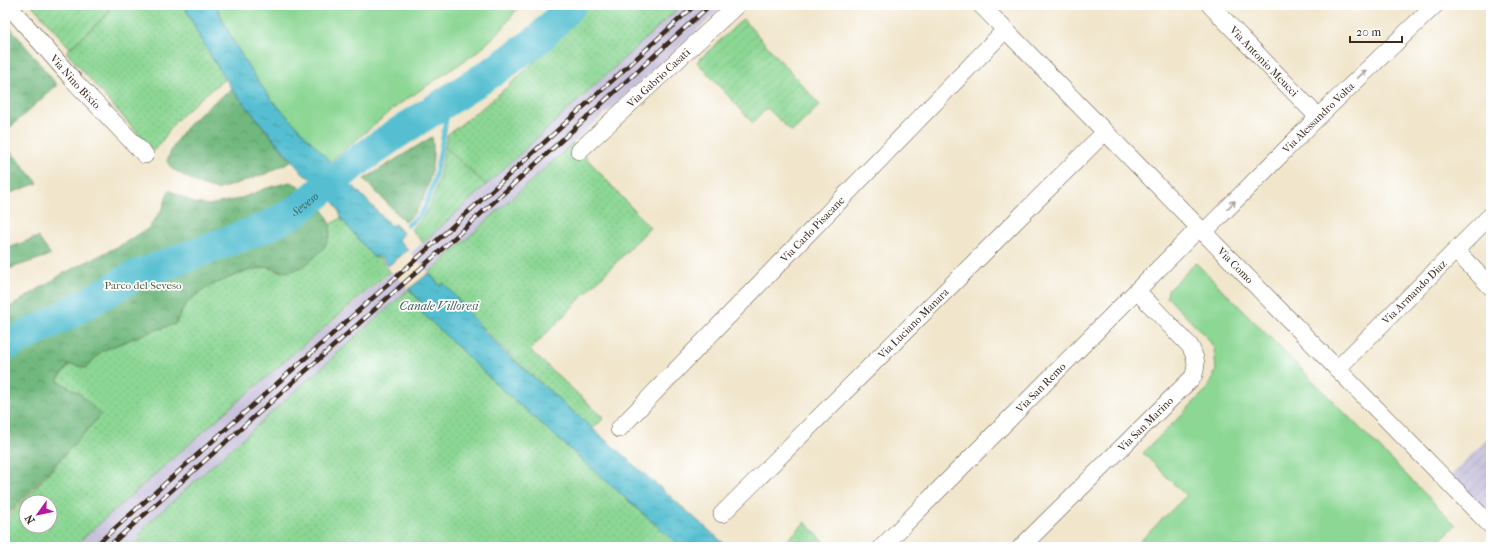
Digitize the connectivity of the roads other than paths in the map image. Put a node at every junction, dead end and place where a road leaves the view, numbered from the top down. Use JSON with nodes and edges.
{"nodes":[{"id":1,"x":8,"y":5,"type":"edge"},
{"id":2,"x":737,"y":5,"type":"edge"},
{"id":3,"x":981,"y":5,"type":"edge"},
{"id":4,"x":1210,"y":5,"type":"edge"},
{"id":5,"x":1435,"y":5,"type":"edge"},
{"id":6,"x":1005,"y":30,"type":"junction"},
{"id":7,"x":1318,"y":116,"type":"junction"},
{"id":8,"x":1105,"y":132,"type":"junction"},
{"id":9,"x":579,"y":151,"type":"dead end"},
{"id":10,"x":145,"y":155,"type":"dead end"},
{"id":11,"x":1491,"y":215,"type":"edge"},
{"id":12,"x":1201,"y":230,"type":"junction"},
{"id":13,"x":1456,"y":251,"type":"junction"},
{"id":14,"x":1491,"y":287,"type":"edge"},
{"id":15,"x":1137,"y":291,"type":"junction"},
{"id":16,"x":1337,"y":369,"type":"junction"},
{"id":17,"x":619,"y":429,"type":"dead end"},
{"id":18,"x":722,"y":514,"type":"dead end"},
{"id":19,"x":1491,"y":526,"type":"edge"},
{"id":20,"x":882,"y":547,"type":"edge"},
{"id":21,"x":1021,"y":547,"type":"edge"}],
"edges":[{"from":1,"to":10,"type":"street","name":"Via Nino Bixio"},
{"from":2,"to":9,"type":"street","name":"Via Gabrio Casati"},
{"from":3,"to":6,"type":"street","name":"Via Como"},
{"from":4,"to":7,"type":"street","name":"Via Antonio Meucci"},
{"from":7,"to":5,"type":"street","name":"Via Alessandro Volta","one_way":true},
{"from":6,"to":8,"type":"street","name":"Via Como"},
{"from":6,"to":17,"type":"street","name":"Via Carlo Pisacane"},
{"from":12,"to":7,"type":"street","name":"Via Alessandro Volta","one_way":true},
{"from":8,"to":12,"type":"street","name":"Via Como"},
{"from":8,"to":18,"type":"street","name":"Via Luciano Manara"},
{"from":11,"to":13,"type":"street","name":"Via Armando Diaz"},
{"from":12,"to":15,"type":"street","name":"Via San Remo"},
{"from":12,"to":16,"type":"street","name":"Via Como"},
{"from":13,"to":14,"type":"street"},
{"from":13,"to":16,"type":"street","name":"Via Armando Diaz"},
{"from":15,"to":20,"type":"street","name":"Via San Remo"},
{"from":15,"to":21,"type":"street","name":"Via San Marino"},
{"from":16,"to":19,"type":"street","name":"Via Como"}]}
